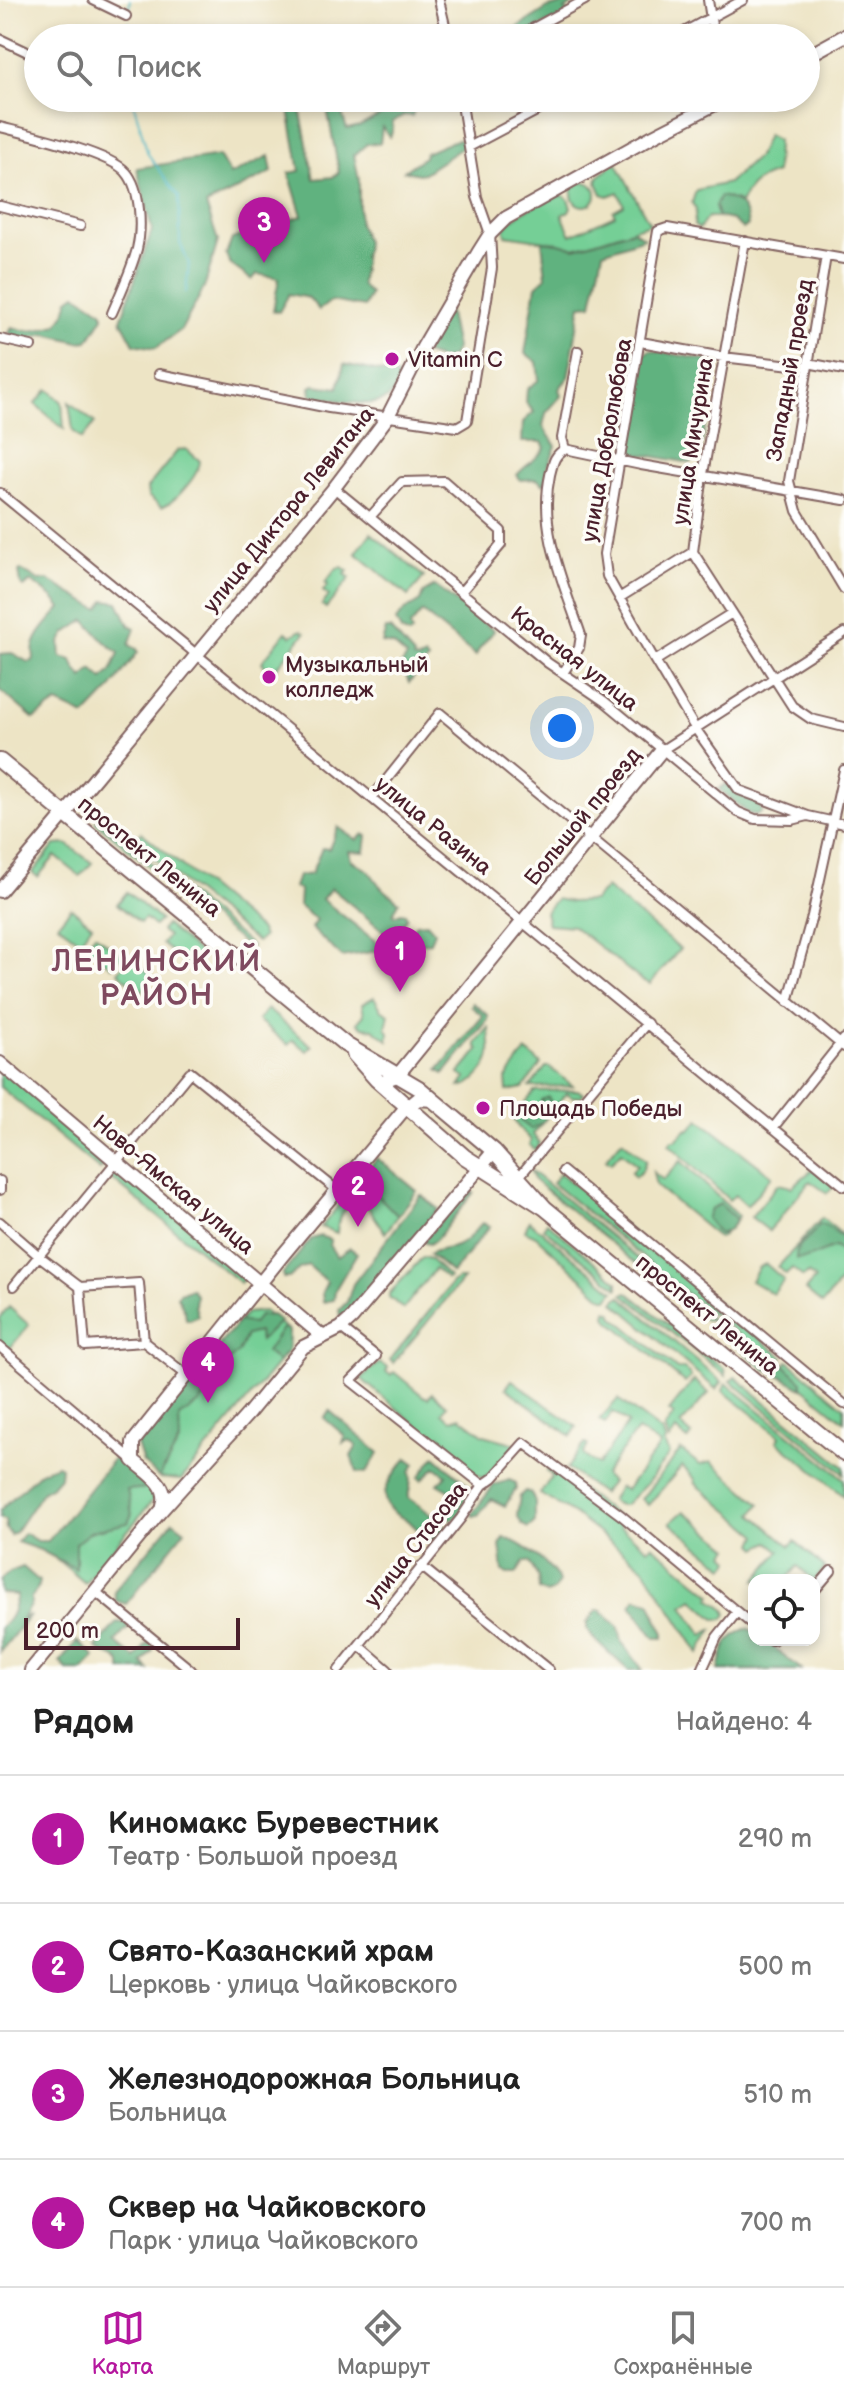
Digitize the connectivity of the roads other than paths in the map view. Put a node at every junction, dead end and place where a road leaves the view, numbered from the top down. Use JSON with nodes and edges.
{"nodes":[{"id":1,"x":93,"y":0,"type":"edge"},
{"id":2,"x":439,"y":0,"type":"edge"},
{"id":3,"x":585,"y":0,"type":"edge"},
{"id":4,"x":708,"y":0,"type":"edge"},
{"id":5,"x":743,"y":0,"type":"edge"},
{"id":6,"x":126,"y":16,"type":"dead end"},
{"id":7,"x":711,"y":18,"type":"junction"},
{"id":8,"x":445,"y":24,"type":"edge"},
{"id":9,"x":541,"y":24,"type":"edge"},
{"id":10,"x":700,"y":24,"type":"edge"},
{"id":11,"x":712,"y":24,"type":"edge"},
{"id":12,"x":844,"y":36,"type":"edge"},
{"id":13,"x":0,"y":39,"type":"edge"},
{"id":14,"x":820,"y":49,"type":"edge"},
{"id":15,"x":24,"y":50,"type":"edge"},
{"id":16,"x":463,"y":112,"type":"edge"},
{"id":17,"x":535,"y":112,"type":"edge"},
{"id":18,"x":698,"y":112,"type":"edge"},
{"id":19,"x":0,"y":127,"type":"edge"},
{"id":20,"x":469,"y":147,"type":"junction"},
{"id":21,"x":0,"y":206,"type":"edge"},
{"id":22,"x":80,"y":226,"type":"dead end"},
{"id":23,"x":490,"y":234,"type":"junction"},
{"id":24,"x":745,"y":241,"type":"junction"},
{"id":25,"x":826,"y":256,"type":"junction"},
{"id":26,"x":844,"y":259,"type":"edge"},
{"id":27,"x":112,"y":313,"type":"dead end"},
{"id":28,"x":0,"y":339,"type":"edge"},
{"id":29,"x":641,"y":342,"type":"junction"},
{"id":30,"x":31,"y":346,"type":"dead end"},
{"id":31,"x":578,"y":351,"type":"dead end"},
{"id":32,"x":723,"y":357,"type":"junction"},
{"id":33,"x":808,"y":365,"type":"junction"},
{"id":34,"x":844,"y":370,"type":"edge"},
{"id":35,"x":159,"y":374,"type":"dead end"},
{"id":36,"x":387,"y":418,"type":"junction"},
{"id":37,"x":565,"y":449,"type":"junction"},
{"id":38,"x":619,"y":461,"type":"junction"},
{"id":39,"x":703,"y":474,"type":"junction"},
{"id":40,"x":334,"y":488,"type":"junction"},
{"id":41,"x":792,"y":490,"type":"junction"},
{"id":42,"x":0,"y":493,"type":"edge"},
{"id":43,"x":844,"y":500,"type":"edge"},
{"id":44,"x":370,"y":517,"type":"junction"},
{"id":45,"x":693,"y":552,"type":"junction"},
{"id":46,"x":844,"y":589,"type":"edge"},
{"id":47,"x":461,"y":592,"type":"junction"},
{"id":48,"x":619,"y":598,"type":"junction"},
{"id":49,"x":732,"y":613,"type":"junction"},
{"id":50,"x":844,"y":633,"type":"edge"},
{"id":51,"x":196,"y":655,"type":"junction"},
{"id":52,"x":655,"y":661,"type":"junction"},
{"id":53,"x":563,"y":673,"type":"junction"},
{"id":54,"x":773,"y":679,"type":"junction"},
{"id":55,"x":844,"y":727,"type":"edge"},
{"id":56,"x":695,"y":728,"type":"junction"},
{"id":57,"x":662,"y":750,"type":"junction"},
{"id":58,"x":0,"y":761,"type":"edge"},
{"id":59,"x":844,"y":770,"type":"edge"},
{"id":60,"x":372,"y":798,"type":"junction"},
{"id":61,"x":64,"y":814,"type":"junction"},
{"id":62,"x":808,"y":816,"type":"junction"},
{"id":63,"x":832,"y":822,"type":"junction"},
{"id":64,"x":844,"y":824,"type":"edge"},
{"id":65,"x":591,"y":837,"type":"junction"},
{"id":66,"x":0,"y":891,"type":"edge"},
{"id":67,"x":523,"y":921,"type":"junction"},
{"id":68,"x":788,"y":1002,"type":"junction"},
{"id":69,"x":647,"y":1023,"type":"junction"},
{"id":70,"x":843,"y":1044,"type":"edge"},
{"id":71,"x":346,"y":1045,"type":"junction"},
{"id":72,"x":0,"y":1063,"type":"edge"},
{"id":73,"x":397,"y":1076,"type":"junction"},
{"id":74,"x":386,"y":1089,"type":"junction"},
{"id":75,"x":433,"y":1100,"type":"junction"},
{"id":76,"x":406,"y":1108,"type":"junction"},
{"id":77,"x":773,"y":1128,"type":"junction"},
{"id":78,"x":494,"y":1151,"type":"junction"},
{"id":79,"x":115,"y":1161,"type":"junction"},
{"id":80,"x":480,"y":1167,"type":"junction"},
{"id":81,"x":563,"y":1171,"type":"dead end"},
{"id":82,"x":518,"y":1178,"type":"junction"},
{"id":83,"x":0,"y":1181,"type":"edge"},
{"id":84,"x":844,"y":1186,"type":"edge"},
{"id":85,"x":0,"y":1190,"type":"edge"},
{"id":86,"x":338,"y":1191,"type":"junction"},
{"id":87,"x":545,"y":1208,"type":"junction"},
{"id":88,"x":0,"y":1222,"type":"edge"},
{"id":89,"x":39,"y":1256,"type":"junction"},
{"id":90,"x":261,"y":1283,"type":"junction"},
{"id":91,"x":14,"y":1286,"type":"dead end"},
{"id":92,"x":80,"y":1287,"type":"junction"},
{"id":93,"x":341,"y":1328,"type":"junction"},
{"id":94,"x":322,"y":1336,"type":"junction"},
{"id":95,"x":144,"y":1342,"type":"junction"},
{"id":96,"x":0,"y":1347,"type":"edge"},
{"id":97,"x":188,"y":1376,"type":"junction"},
{"id":98,"x":844,"y":1404,"type":"edge"},
{"id":99,"x":844,"y":1454,"type":"edge"},
{"id":100,"x":133,"y":1460,"type":"junction"},
{"id":101,"x":188,"y":1479,"type":"junction"},
{"id":102,"x":160,"y":1484,"type":"junction"},
{"id":103,"x":483,"y":1485,"type":"junction"},
{"id":104,"x":159,"y":1513,"type":"junction"},
{"id":105,"x":421,"y":1566,"type":"junction"},
{"id":106,"x":831,"y":1571,"type":"dead end"},
{"id":107,"x":820,"y":1584,"type":"edge"},
{"id":108,"x":96,"y":1592,"type":"junction"},
{"id":109,"x":737,"y":1612,"type":"junction"},
{"id":110,"x":748,"y":1621,"type":"edge"},
{"id":111,"x":359,"y":1645,"type":"junction"},
{"id":112,"x":31,"y":1670,"type":"edge"},
{"id":113,"x":191,"y":1670,"type":"edge"},
{"id":114,"x":339,"y":1670,"type":"edge"},
{"id":115,"x":388,"y":1670,"type":"edge"},
{"id":116,"x":549,"y":1670,"type":"edge"},
{"id":117,"x":702,"y":1670,"type":"edge"}],
"edges":[{"from":1,"to":6,"type":"street"},
{"from":2,"to":8,"type":"street"},
{"from":3,"to":9,"type":"street"},
{"from":4,"to":7,"type":"street"},
{"from":5,"to":7,"type":"street"},
{"from":7,"to":10,"type":"street"},
{"from":7,"to":11,"type":"street"},
{"from":12,"to":14,"type":"street"},
{"from":13,"to":15,"type":"street"},
{"from":16,"to":20,"type":"street"},
{"from":17,"to":20,"type":"street"},
{"from":18,"to":23,"type":"street","name":"улица Диктора Левитана"},
{"from":19,"to":27,"type":"street"},
{"from":20,"to":23,"type":"street"},
{"from":21,"to":22,"type":"street"},
{"from":23,"to":36,"type":"street","name":"улица Диктора Левитана"},
{"from":23,"to":36,"type":"street"},
{"from":24,"to":25,"type":"street"},
{"from":24,"to":29,"type":"street","name":"улица Добролюбова"},
{"from":24,"to":32,"type":"street","name":"улица Мичурина"},
{"from":25,"to":26,"type":"street"},
{"from":25,"to":33,"type":"street","name":"Западный проезд"},
{"from":28,"to":30,"type":"street"},
{"from":29,"to":32,"type":"street"},
{"from":29,"to":38,"type":"street","name":"улица Добролюбова"},
{"from":31,"to":37,"type":"street"},
{"from":32,"to":33,"type":"street"},
{"from":32,"to":39,"type":"street","name":"улица Мичурина"},
{"from":33,"to":34,"type":"street"},
{"from":33,"to":41,"type":"street","name":"Западный проезд"},
{"from":35,"to":36,"type":"street"},
{"from":36,"to":40,"type":"street","name":"улица Диктора Левитана"},
{"from":37,"to":38,"type":"street"},
{"from":37,"to":53,"type":"street"},
{"from":38,"to":39,"type":"street"},
{"from":38,"to":48,"type":"street","name":"улица Добролюбова"},
{"from":39,"to":41,"type":"street"},
{"from":39,"to":45,"type":"street","name":"улица Мичурина"},
{"from":40,"to":44,"type":"street","name":"Красная улица"},
{"from":40,"to":51,"type":"street","name":"улица Диктора Левитана"},
{"from":41,"to":43,"type":"street"},
{"from":41,"to":46,"type":"street"},
{"from":42,"to":51,"type":"street","name":"улица Разина"},
{"from":44,"to":47,"type":"street","name":"Красная улица"},
{"from":44,"to":47,"type":"street"},
{"from":45,"to":48,"type":"street"},
{"from":45,"to":49,"type":"street","name":"улица Мичурина"},
{"from":47,"to":53,"type":"street","name":"Красная улица"},
{"from":48,"to":52,"type":"street","name":"улица Добролюбова"},
{"from":49,"to":52,"type":"street"},
{"from":49,"to":54,"type":"street","name":"улица Мичурина"},
{"from":50,"to":54,"type":"street","name":"Большой проезд"},
{"from":51,"to":60,"type":"street","name":"улица Разина"},
{"from":51,"to":61,"type":"street","name":"улица Диктора Левитана"},
{"from":52,"to":56,"type":"street","name":"улица Добролюбова"},
{"from":53,"to":57,"type":"street","name":"Красная улица"},
{"from":54,"to":55,"type":"street","name":"улица Мичурина"},
{"from":54,"to":56,"type":"street","name":"Большой проезд"},
{"from":56,"to":57,"type":"street","name":"Большой проезд"},
{"from":56,"to":62,"type":"street","name":"Красная улица"},
{"from":57,"to":62,"type":"street","name":"Красная улица"},
{"from":57,"to":65,"type":"street","name":"Большой проезд"},
{"from":58,"to":61,"type":"main road","name":"проспект Ленина"},
{"from":59,"to":63,"type":"street"},
{"from":60,"to":65,"type":"street"},
{"from":60,"to":67,"type":"street","name":"улица Разина"},
{"from":61,"to":66,"type":"street","name":"улица Диктора Левитана"},
{"from":61,"to":71,"type":"main road","name":"проспект Ленина"},
{"from":62,"to":63,"type":"street","name":"Красная улица"},
{"from":63,"to":64,"type":"street","name":"Красная улица"},
{"from":63,"to":68,"type":"street"},
{"from":65,"to":67,"type":"street","name":"Большой проезд"},
{"from":65,"to":68,"type":"street"},
{"from":67,"to":69,"type":"street","name":"улица Разина"},
{"from":67,"to":73,"type":"street","name":"Большой проезд"},
{"from":68,"to":70,"type":"street"},
{"from":69,"to":77,"type":"street","name":"улица Разина"},
{"from":69,"to":82,"type":"street"},
{"from":70,"to":77,"type":"street"},
{"from":71,"to":73,"type":"main road","name":"проспект Ленина"},
{"from":71,"to":74,"type":"main road","name":"проспект Ленина"},
{"from":72,"to":79,"type":"street","name":"Ново-Ямская улица"},
{"from":73,"to":74,"type":"street","name":"Большой проезд"},
{"from":73,"to":75,"type":"main road","name":"проспект Ленина"},
{"from":74,"to":76,"type":"main road","name":"проспект Ленина"},
{"from":75,"to":76,"type":"street"},
{"from":75,"to":78,"type":"main road","name":"проспект Ленина"},
{"from":76,"to":80,"type":"main road","name":"проспект Ленина"},
{"from":76,"to":86,"type":"street"},
{"from":77,"to":84,"type":"street","name":"улица Разина"},
{"from":78,"to":80,"type":"street"},
{"from":78,"to":82,"type":"main road","name":"проспект Ленина"},
{"from":79,"to":86,"type":"street"},
{"from":79,"to":89,"type":"street"},
{"from":79,"to":90,"type":"street","name":"Ново-Ямская улица"},
{"from":80,"to":87,"type":"main road","name":"проспект Ленина"},
{"from":80,"to":93,"type":"street"},
{"from":81,"to":98,"type":"street"},
{"from":82,"to":87,"type":"main road","name":"проспект Ленина"},
{"from":83,"to":85,"type":"street"},
{"from":86,"to":90,"type":"street"},
{"from":87,"to":99,"type":"main road","name":"проспект Ленина"},
{"from":88,"to":89,"type":"street"},
{"from":89,"to":91,"type":"street"},
{"from":89,"to":92,"type":"street"},
{"from":90,"to":94,"type":"street","name":"Ново-Ямская улица"},
{"from":90,"to":97,"type":"street"},
{"from":92,"to":95,"type":"street"},
{"from":92,"to":95,"type":"street"},
{"from":93,"to":94,"type":"street"},
{"from":93,"to":103,"type":"street"},
{"from":94,"to":101,"type":"street"},
{"from":95,"to":97,"type":"street"},
{"from":96,"to":100,"type":"street"},
{"from":97,"to":100,"type":"street"},
{"from":100,"to":102,"type":"street"},
{"from":101,"to":102,"type":"street"},
{"from":101,"to":104,"type":"street"},
{"from":102,"to":104,"type":"street"},
{"from":103,"to":105,"type":"street","name":"улица Стасова"},
{"from":103,"to":109,"type":"street","name":"улица Стасова"},
{"from":104,"to":108,"type":"street"},
{"from":105,"to":111,"type":"street","name":"улица Стасова"},
{"from":105,"to":116,"type":"street"},
{"from":106,"to":107,"type":"street"},
{"from":108,"to":112,"type":"street"},
{"from":108,"to":113,"type":"street"},
{"from":109,"to":110,"type":"street"},
{"from":109,"to":117,"type":"street"},
{"from":111,"to":114,"type":"street","name":"улица Стасова"},
{"from":111,"to":115,"type":"street"}]}
